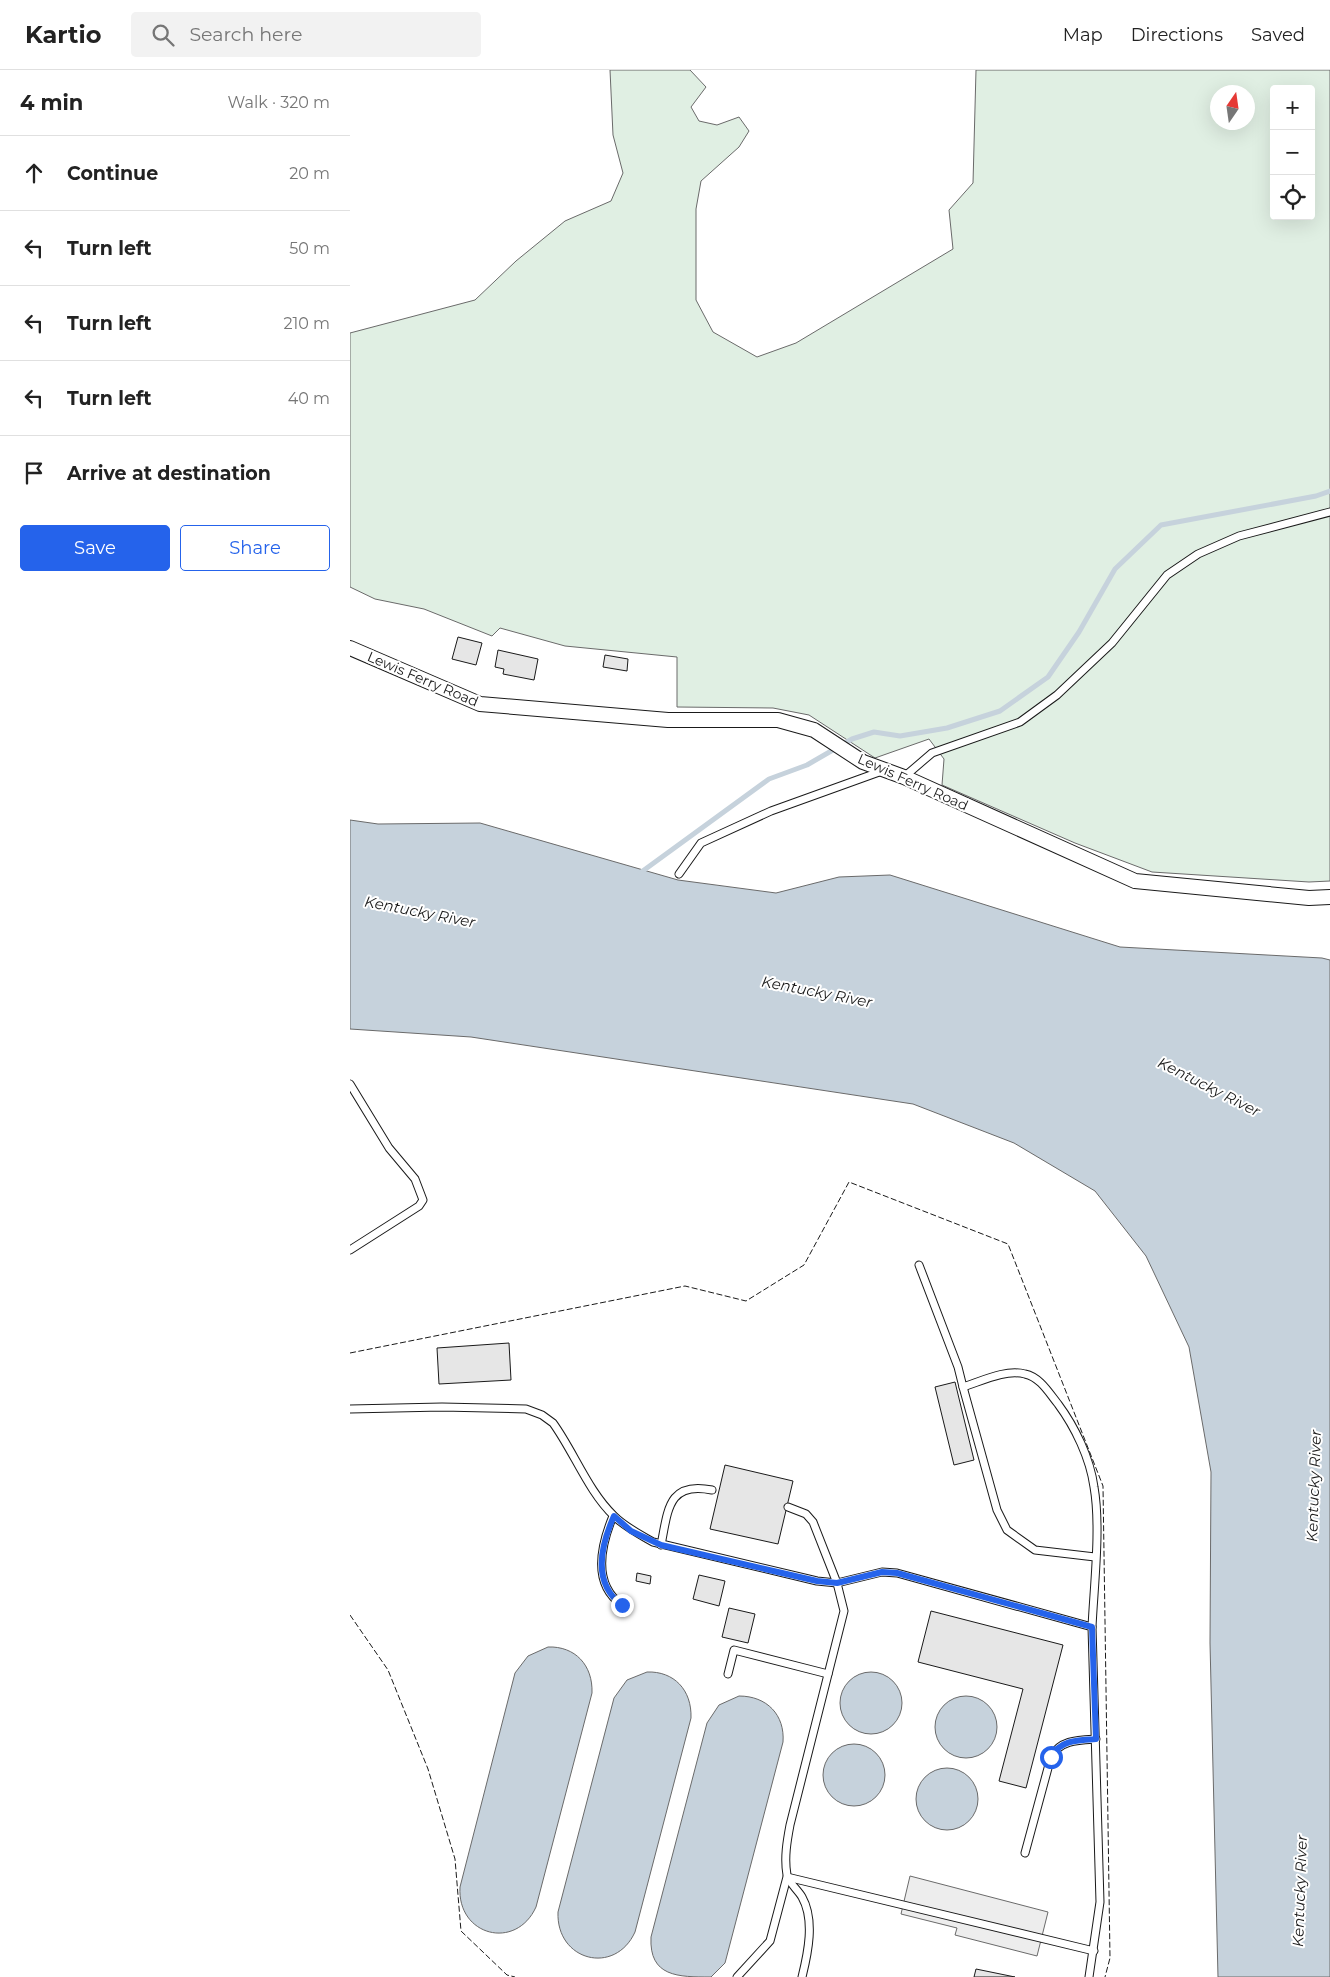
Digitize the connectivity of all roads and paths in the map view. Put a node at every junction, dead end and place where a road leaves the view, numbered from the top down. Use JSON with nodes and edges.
{"nodes":[{"id":1,"x":1330,"y":512,"type":"edge"},
{"id":2,"x":350,"y":648,"type":"edge"},
{"id":3,"x":884,"y":770,"type":"junction"},
{"id":4,"x":904,"y":777,"type":"junction"},
{"id":5,"x":679,"y":874,"type":"dead end"},
{"id":6,"x":1330,"y":896,"type":"edge"},
{"id":7,"x":350,"y":1084,"type":"edge"},
{"id":8,"x":350,"y":1250,"type":"edge"},
{"id":9,"x":918,"y":1265,"type":"dead end"},
{"id":10,"x":963,"y":1387,"type":"junction"},
{"id":11,"x":350,"y":1409,"type":"edge"},
{"id":12,"x":712,"y":1490,"type":"dead end"},
{"id":13,"x":788,"y":1507,"type":"dead end"},
{"id":14,"x":614,"y":1516,"type":"junction"},
{"id":15,"x":661,"y":1545,"type":"junction"},
{"id":16,"x":1095,"y":1557,"type":"junction"},
{"id":17,"x":837,"y":1583,"type":"junction"},
{"id":18,"x":622,"y":1605,"type":"dead end"},
{"id":19,"x":1092,"y":1627,"type":"junction"},
{"id":20,"x":728,"y":1674,"type":"dead end"},
{"id":21,"x":828,"y":1674,"type":"junction"},
{"id":22,"x":1096,"y":1739,"type":"junction"},
{"id":23,"x":1024,"y":1853,"type":"dead end"},
{"id":24,"x":787,"y":1877,"type":"junction"},
{"id":25,"x":1094,"y":1951,"type":"junction"},
{"id":26,"x":737,"y":1977,"type":"edge"},
{"id":27,"x":802,"y":1977,"type":"edge"},
{"id":28,"x":1089,"y":1977,"type":"edge"}],
"edges":[{"from":1,"to":4,"type":"lane"},
{"from":2,"to":3,"type":"street","name":"Lewis Ferry Road"},
{"from":3,"to":4,"type":"street","name":"Lewis Ferry Road"},
{"from":3,"to":5,"type":"lane"},
{"from":4,"to":6,"type":"street","name":"Lewis Ferry Road"},
{"from":7,"to":8,"type":"lane"},
{"from":9,"to":10,"type":"lane"},
{"from":10,"to":16,"type":"lane"},
{"from":10,"to":16,"type":"lane"},
{"from":11,"to":14,"type":"lane"},
{"from":12,"to":15,"type":"lane"},
{"from":13,"to":17,"type":"lane"},
{"from":14,"to":15,"type":"lane"},
{"from":14,"to":18,"type":"lane"},
{"from":15,"to":17,"type":"lane"},
{"from":16,"to":19,"type":"lane"},
{"from":17,"to":19,"type":"lane"},
{"from":17,"to":21,"type":"lane"},
{"from":19,"to":22,"type":"lane"},
{"from":20,"to":21,"type":"lane"},
{"from":21,"to":24,"type":"lane"},
{"from":22,"to":23,"type":"lane"},
{"from":22,"to":25,"type":"lane"},
{"from":24,"to":25,"type":"lane"},
{"from":24,"to":26,"type":"lane"},
{"from":24,"to":27,"type":"lane"},
{"from":25,"to":28,"type":"lane"}]}
